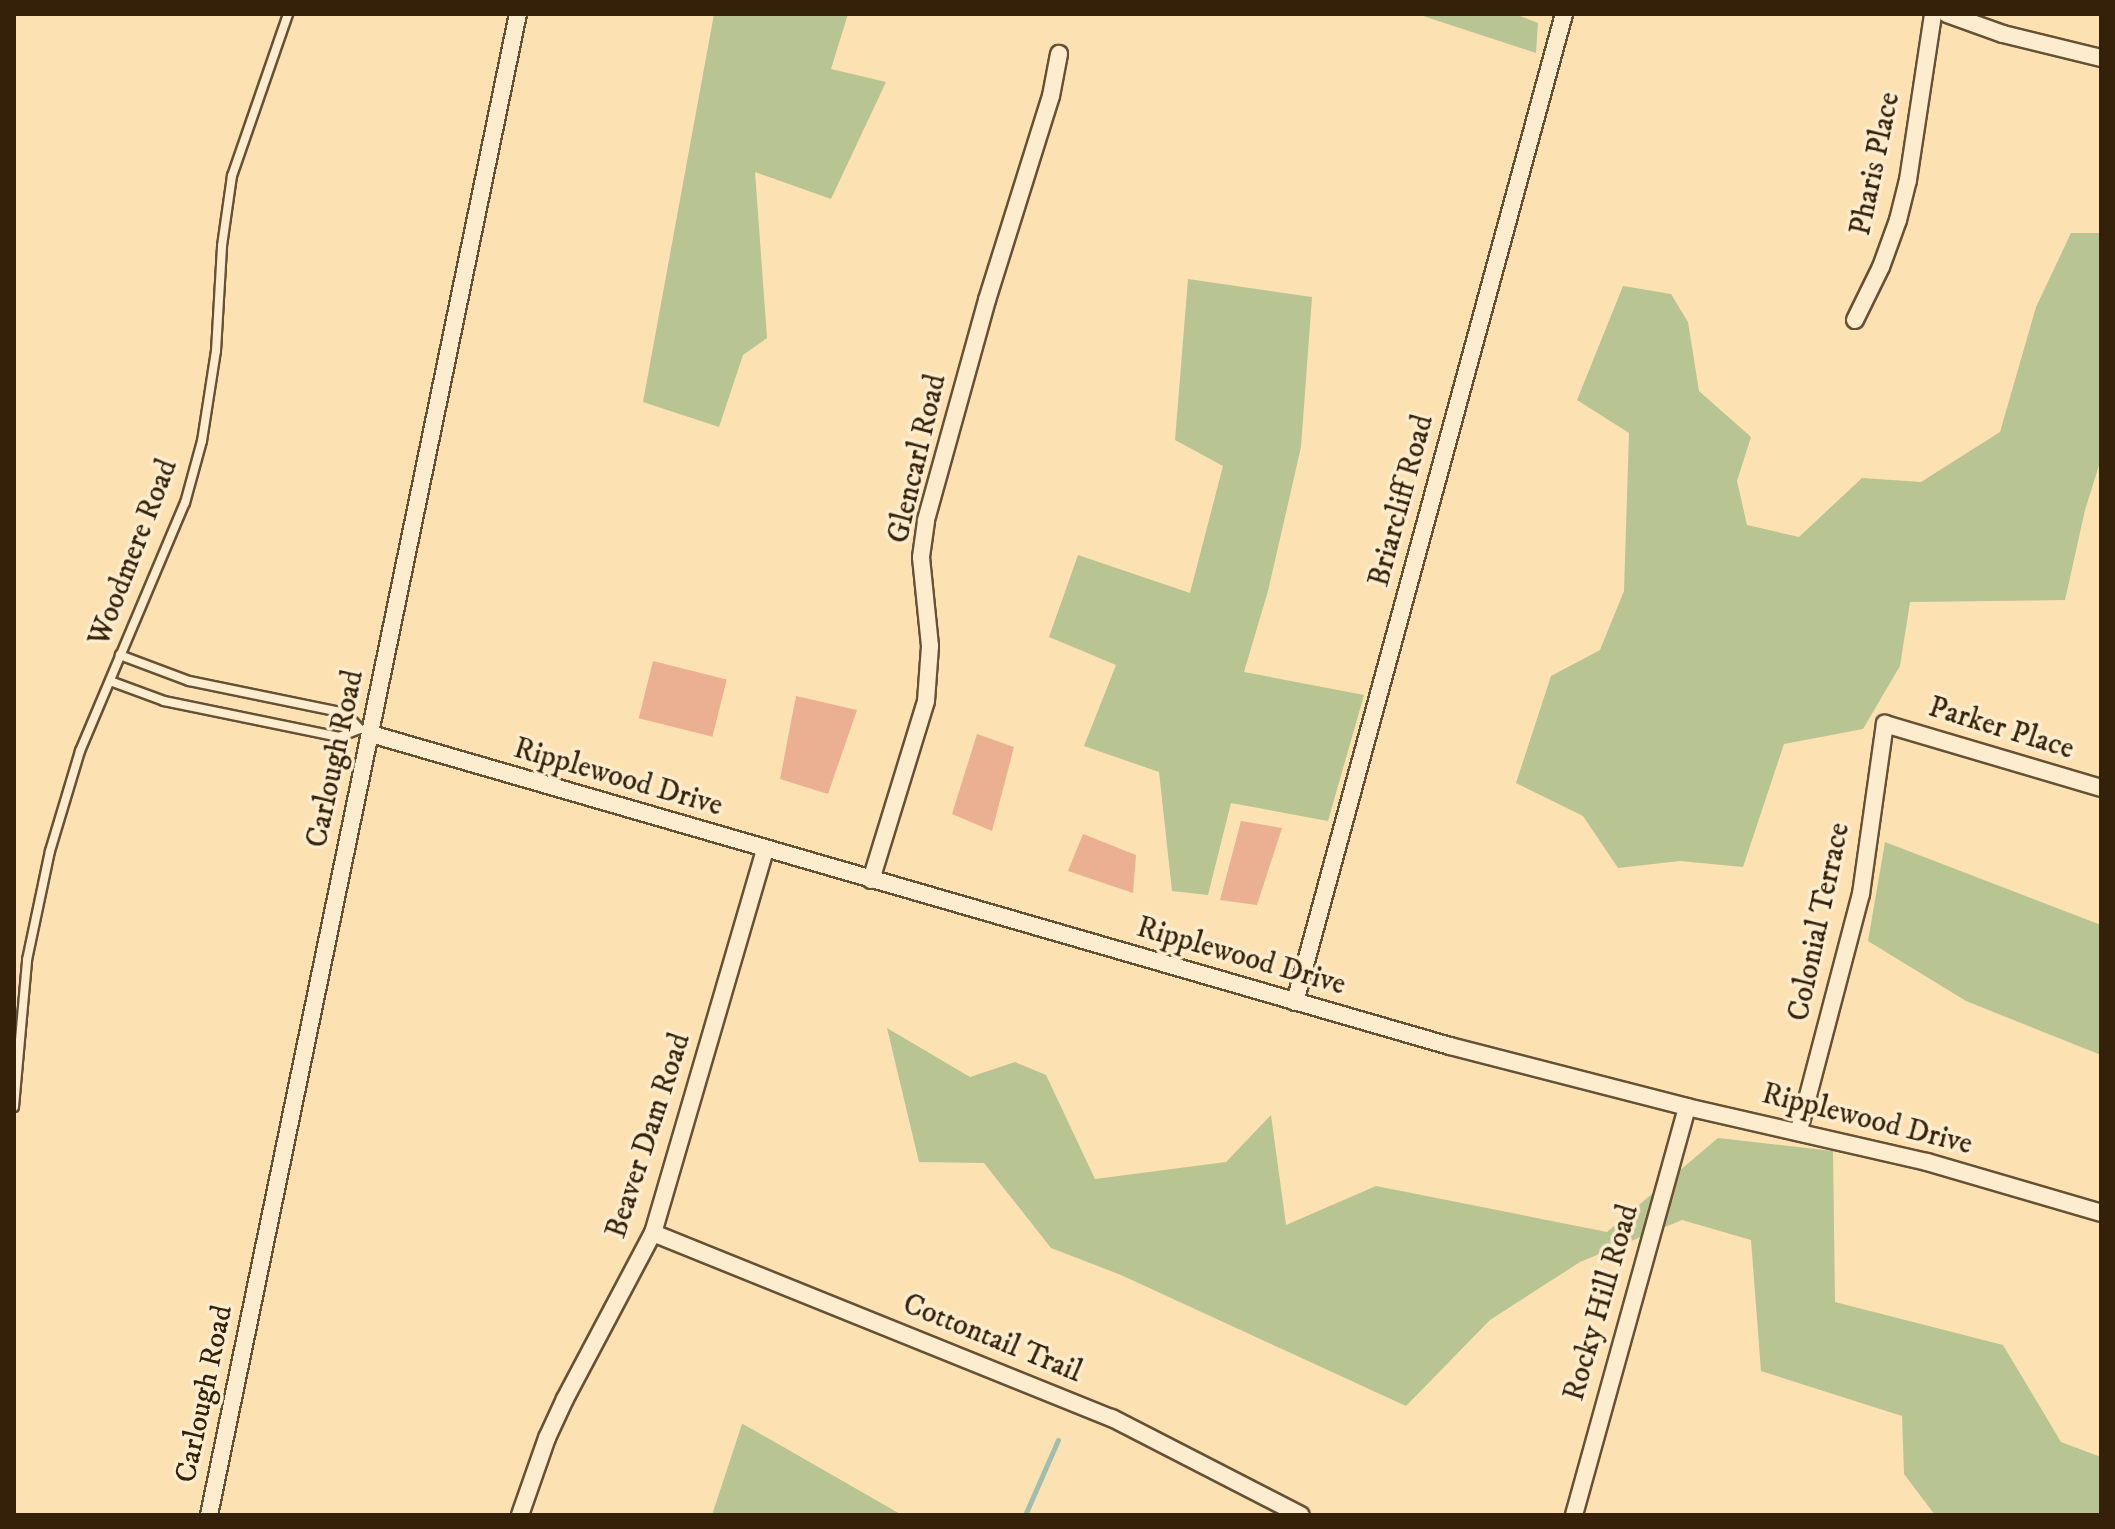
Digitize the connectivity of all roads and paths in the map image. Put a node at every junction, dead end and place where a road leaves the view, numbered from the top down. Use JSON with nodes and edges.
{"nodes":[{"id":1,"x":288,"y":14,"type":"edge"},
{"id":2,"x":518,"y":14,"type":"edge"},
{"id":3,"x":1564,"y":14,"type":"edge"},
{"id":4,"x":1933,"y":14,"type":"edge"},
{"id":5,"x":1947,"y":14,"type":"edge"},
{"id":6,"x":1059,"y":54,"type":"dead end"},
{"id":7,"x":2101,"y":58,"type":"edge"},
{"id":8,"x":1855,"y":320,"type":"dead end"},
{"id":9,"x":120,"y":655,"type":"junction"},
{"id":10,"x":110,"y":681,"type":"junction"},
{"id":11,"x":1885,"y":724,"type":"joint"},
{"id":12,"x":365,"y":732,"type":"junction"},
{"id":13,"x":2101,"y":788,"type":"edge"},
{"id":14,"x":765,"y":850,"type":"junction"},
{"id":15,"x":871,"y":880,"type":"junction"},
{"id":16,"x":1295,"y":1002,"type":"junction"},
{"id":17,"x":14,"y":1107,"type":"edge"},
{"id":18,"x":1687,"y":1107,"type":"junction"},
{"id":19,"x":1799,"y":1130,"type":"junction"},
{"id":20,"x":2101,"y":1213,"type":"edge"},
{"id":21,"x":653,"y":1233,"type":"junction"},
{"id":22,"x":209,"y":1515,"type":"edge"},
{"id":23,"x":520,"y":1515,"type":"edge"},
{"id":24,"x":1301,"y":1515,"type":"edge"},
{"id":25,"x":1574,"y":1515,"type":"edge"}],
"edges":[{"from":1,"to":9,"type":"lane","name":"Woodmere Road"},
{"from":2,"to":12,"type":"street","name":"Carlough Road"},
{"from":3,"to":16,"type":"street","name":"Briarcliff Road"},
{"from":4,"to":8,"type":"street","name":"Pharis Place"},
{"from":5,"to":7,"type":"street"},
{"from":6,"to":15,"type":"street","name":"Glencarl Road"},
{"from":9,"to":10,"type":"lane","name":"Woodmere Road"},
{"from":9,"to":12,"type":"lane"},
{"from":10,"to":12,"type":"lane"},
{"from":10,"to":17,"type":"lane","name":"Woodmere Road"},
{"from":11,"to":13,"type":"street","name":"Parker Place"},
{"from":11,"to":19,"type":"street","name":"Colonial Terrace"},
{"from":12,"to":14,"type":"street","name":"Ripplewood Drive"},
{"from":12,"to":22,"type":"street","name":"Carlough Road"},
{"from":14,"to":15,"type":"street","name":"Ripplewood Drive"},
{"from":14,"to":21,"type":"street","name":"Beaver Dam Road"},
{"from":15,"to":16,"type":"street","name":"Ripplewood Drive"},
{"from":16,"to":18,"type":"street","name":"Ripplewood Drive"},
{"from":18,"to":19,"type":"street","name":"Ripplewood Drive"},
{"from":18,"to":25,"type":"street","name":"Rocky Hill Road"},
{"from":19,"to":20,"type":"street","name":"Ripplewood Drive"},
{"from":21,"to":23,"type":"street","name":"Beaver Dam Road"},
{"from":21,"to":24,"type":"street","name":"Cottontail Trail"}]}
